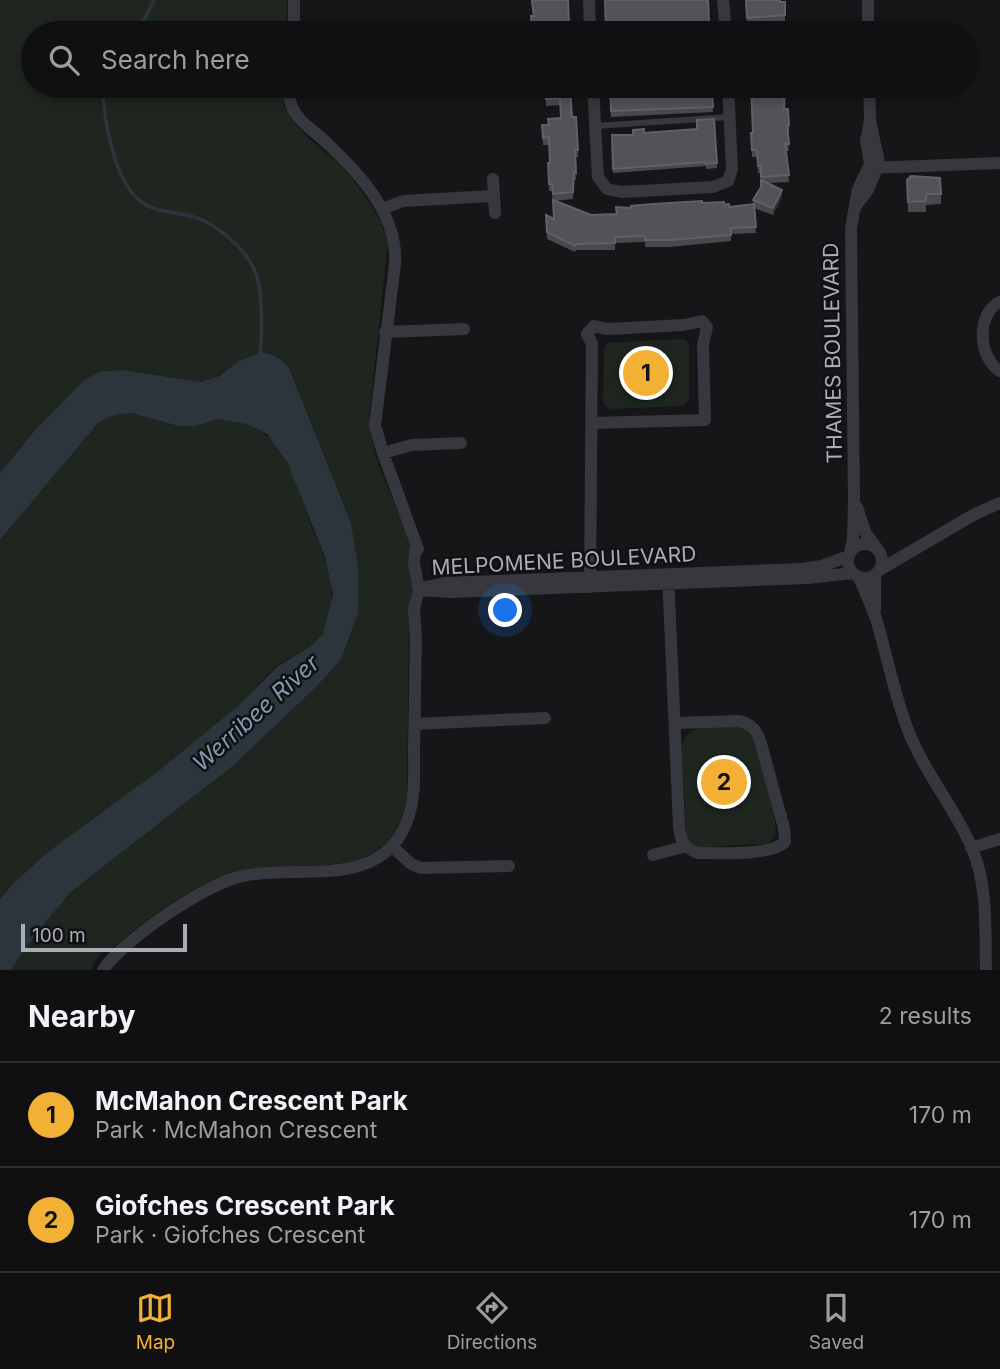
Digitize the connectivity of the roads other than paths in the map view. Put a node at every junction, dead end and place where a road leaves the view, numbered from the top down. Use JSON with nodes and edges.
{"nodes":[{"id":1,"x":294,"y":0,"type":"edge"},
{"id":2,"x":589,"y":0,"type":"edge"},
{"id":3,"x":723,"y":0,"type":"edge"},
{"id":4,"x":868,"y":0,"type":"edge"},
{"id":5,"x":294,"y":21,"type":"edge"},
{"id":6,"x":590,"y":21,"type":"edge"},
{"id":7,"x":725,"y":21,"type":"edge"},
{"id":8,"x":868,"y":21,"type":"edge"},
{"id":9,"x":289,"y":98,"type":"edge"},
{"id":10,"x":594,"y":98,"type":"edge"},
{"id":11,"x":728,"y":98,"type":"edge"},
{"id":12,"x":869,"y":98,"type":"edge"},
{"id":13,"x":729,"y":117,"type":"junction"},
{"id":14,"x":595,"y":126,"type":"junction"},
{"id":15,"x":1000,"y":163,"type":"edge"},
{"id":16,"x":873,"y":168,"type":"junction"},
{"id":17,"x":493,"y":179,"type":"dead end"},
{"id":18,"x":492,"y":196,"type":"junction"},
{"id":19,"x":383,"y":209,"type":"junction"},
{"id":20,"x":495,"y":213,"type":"dead end"},
{"id":21,"x":1000,"y":302,"type":"edge"},
{"id":22,"x":464,"y":329,"type":"dead end"},
{"id":23,"x":385,"y":332,"type":"junction"},
{"id":24,"x":1000,"y":371,"type":"edge"},
{"id":25,"x":591,"y":423,"type":"junction"},
{"id":26,"x":461,"y":443,"type":"dead end"},
{"id":27,"x":383,"y":453,"type":"junction"},
{"id":28,"x":855,"y":500,"type":"junction"},
{"id":29,"x":1000,"y":503,"type":"edge"},
{"id":30,"x":877,"y":548,"type":"junction"},
{"id":31,"x":914,"y":548,"type":"junction"},
{"id":32,"x":849,"y":555,"type":"junction"},
{"id":33,"x":878,"y":572,"type":"junction"},
{"id":34,"x":856,"y":575,"type":"junction"},
{"id":35,"x":669,"y":579,"type":"junction"},
{"id":36,"x":590,"y":582,"type":"junction"},
{"id":37,"x":424,"y":589,"type":"junction"},
{"id":38,"x":876,"y":619,"type":"junction"},
{"id":39,"x":545,"y":718,"type":"dead end"},
{"id":40,"x":676,"y":723,"type":"junction"},
{"id":41,"x":415,"y":724,"type":"junction"},
{"id":42,"x":1000,"y":839,"type":"edge"},
{"id":43,"x":392,"y":846,"type":"junction"},
{"id":44,"x":686,"y":846,"type":"junction"},
{"id":45,"x":1000,"y":846,"type":"edge"},
{"id":46,"x":973,"y":852,"type":"junction"},
{"id":47,"x":653,"y":855,"type":"dead end"},
{"id":48,"x":509,"y":866,"type":"dead end"},
{"id":49,"x":103,"y":970,"type":"edge"},
{"id":50,"x":986,"y":970,"type":"edge"}],
"edges":[{"from":1,"to":5,"type":"street"},
{"from":2,"to":6,"type":"street"},
{"from":3,"to":7,"type":"street"},
{"from":4,"to":8,"type":"street"},
{"from":9,"to":19,"type":"street"},
{"from":10,"to":14,"type":"street"},
{"from":11,"to":13,"type":"street"},
{"from":12,"to":16,"type":"street","name":"THAMES BOULEVARD"},
{"from":13,"to":14,"type":"lane"},
{"from":13,"to":14,"type":"street"},
{"from":15,"to":16,"type":"street"},
{"from":16,"to":28,"type":"street","name":"THAMES BOULEVARD"},
{"from":17,"to":18,"type":"street"},
{"from":18,"to":19,"type":"street"},
{"from":18,"to":20,"type":"street"},
{"from":19,"to":23,"type":"street"},
{"from":21,"to":24,"type":"street"},
{"from":22,"to":23,"type":"street"},
{"from":23,"to":27,"type":"street"},
{"from":25,"to":25,"type":"street"},
{"from":25,"to":36,"type":"street"},
{"from":26,"to":27,"type":"street"},
{"from":27,"to":37,"type":"street"},
{"from":28,"to":30,"type":"street","name":"THAMES BOULEVARD"},
{"from":28,"to":32,"type":"street","name":"THAMES BOULEVARD"},
{"from":29,"to":31,"type":"street"},
{"from":30,"to":31,"type":"street"},
{"from":30,"to":32,"type":"street"},
{"from":30,"to":33,"type":"street"},
{"from":31,"to":33,"type":"street"},
{"from":32,"to":34,"type":"street"},
{"from":32,"to":35,"type":"street","name":"MELPOMENE BOULEVARD"},
{"from":33,"to":34,"type":"street"},
{"from":33,"to":38,"type":"street"},
{"from":34,"to":35,"type":"street","name":"MELPOMENE BOULEVARD"},
{"from":34,"to":38,"type":"street"},
{"from":35,"to":36,"type":"street","name":"MELPOMENE BOULEVARD"},
{"from":35,"to":40,"type":"street"},
{"from":36,"to":37,"type":"street","name":"MELPOMENE BOULEVARD"},
{"from":37,"to":41,"type":"street"},
{"from":38,"to":46,"type":"street"},
{"from":39,"to":41,"type":"street"},
{"from":40,"to":44,"type":"street"},
{"from":40,"to":44,"type":"street"},
{"from":41,"to":43,"type":"street"},
{"from":42,"to":46,"type":"street"},
{"from":43,"to":48,"type":"street"},
{"from":43,"to":49,"type":"street"},
{"from":44,"to":47,"type":"street"},
{"from":45,"to":46,"type":"street"},
{"from":46,"to":50,"type":"street"}]}
